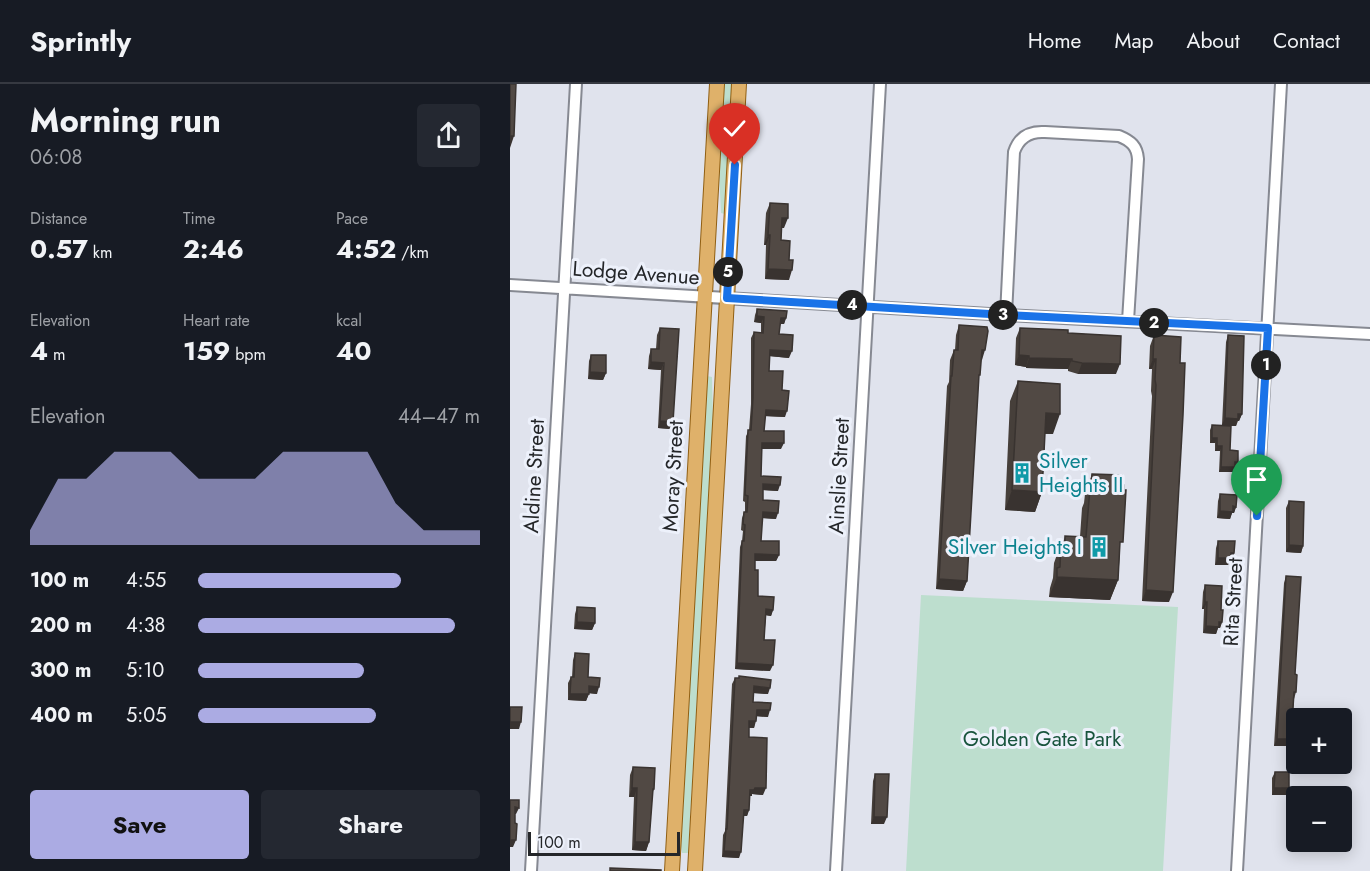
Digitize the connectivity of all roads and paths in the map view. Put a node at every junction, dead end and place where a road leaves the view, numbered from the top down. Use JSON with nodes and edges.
{"nodes":[{"id":1,"x":576,"y":84,"type":"edge"},
{"id":2,"x":717,"y":84,"type":"edge"},
{"id":3,"x":739,"y":84,"type":"edge"},
{"id":4,"x":880,"y":84,"type":"edge"},
{"id":5,"x":1281,"y":84,"type":"edge"},
{"id":6,"x":510,"y":285,"type":"edge"},
{"id":7,"x":565,"y":288,"type":"junction"},
{"id":8,"x":705,"y":296,"type":"junction"},
{"id":9,"x":727,"y":298,"type":"junction"},
{"id":10,"x":868,"y":306,"type":"junction"},
{"id":11,"x":1006,"y":315,"type":"junction"},
{"id":12,"x":1128,"y":321,"type":"junction"},
{"id":13,"x":1268,"y":328,"type":"junction"},
{"id":14,"x":1370,"y":334,"type":"edge"},
{"id":15,"x":531,"y":871,"type":"edge"},
{"id":16,"x":672,"y":871,"type":"edge"},
{"id":17,"x":695,"y":871,"type":"edge"},
{"id":18,"x":836,"y":871,"type":"edge"},
{"id":19,"x":1237,"y":871,"type":"edge"}],
"edges":[{"from":1,"to":7,"type":"street","name":"Aldine Street"},
{"from":2,"to":8,"type":"main road","name":"Moray Street"},
{"from":3,"to":9,"type":"main road","name":"Moray Street"},
{"from":4,"to":10,"type":"street","name":"Ainslie Street"},
{"from":5,"to":13,"type":"street","name":"Rita Street"},
{"from":6,"to":7,"type":"street","name":"Lodge Avenue"},
{"from":7,"to":8,"type":"street","name":"Lodge Avenue"},
{"from":7,"to":15,"type":"street","name":"Aldine Street"},
{"from":8,"to":9,"type":"street","name":"Lodge Avenue"},
{"from":8,"to":16,"type":"main road","name":"Moray Street"},
{"from":9,"to":10,"type":"street","name":"Lodge Avenue"},
{"from":9,"to":17,"type":"main road","name":"Moray Street"},
{"from":10,"to":11,"type":"street","name":"Lodge Avenue"},
{"from":10,"to":18,"type":"street","name":"Ainslie Street"},
{"from":11,"to":12,"type":"street","name":"Lodge Avenue"},
{"from":11,"to":12,"type":"street"},
{"from":12,"to":13,"type":"street","name":"Lodge Avenue"},
{"from":13,"to":14,"type":"street","name":"Lodge Avenue"},
{"from":13,"to":19,"type":"street","name":"Rita Street"}]}
